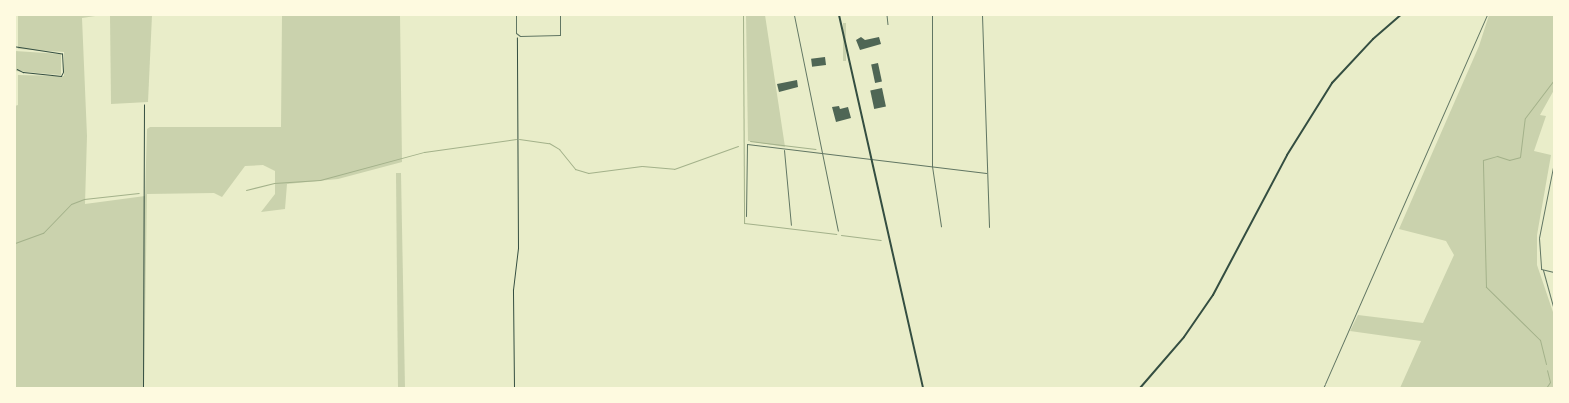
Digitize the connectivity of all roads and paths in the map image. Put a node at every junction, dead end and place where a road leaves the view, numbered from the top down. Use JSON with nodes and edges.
{"nodes":[{"id":1,"x":516,"y":15,"type":"edge"},
{"id":2,"x":560,"y":15,"type":"edge"},
{"id":3,"x":794,"y":15,"type":"edge"},
{"id":4,"x":839,"y":15,"type":"edge"},
{"id":5,"x":887,"y":15,"type":"edge"},
{"id":6,"x":932,"y":15,"type":"edge"},
{"id":7,"x":982,"y":15,"type":"edge"},
{"id":8,"x":1401,"y":15,"type":"edge"},
{"id":9,"x":1487,"y":15,"type":"edge"},
{"id":10,"x":888,"y":24,"type":"dead end"},
{"id":11,"x":517,"y":35,"type":"junction"},
{"id":12,"x":17,"y":47,"type":"dead end"},
{"id":13,"x":17,"y":69,"type":"dead end"},
{"id":14,"x":144,"y":105,"type":"dead end"},
{"id":15,"x":784,"y":149,"type":"junction"},
{"id":16,"x":823,"y":153,"type":"junction"},
{"id":17,"x":871,"y":160,"type":"junction"},
{"id":18,"x":1554,"y":162,"type":"edge"},
{"id":19,"x":932,"y":166,"type":"junction"},
{"id":20,"x":986,"y":173,"type":"junction"},
{"id":21,"x":746,"y":216,"type":"dead end"},
{"id":22,"x":791,"y":225,"type":"dead end"},
{"id":23,"x":941,"y":226,"type":"dead end"},
{"id":24,"x":990,"y":227,"type":"dead end"},
{"id":25,"x":838,"y":231,"type":"dead end"},
{"id":26,"x":1542,"y":270,"type":"junction"},
{"id":27,"x":1554,"y":272,"type":"edge"},
{"id":28,"x":1554,"y":310,"type":"edge"},
{"id":29,"x":1324,"y":384,"type":"joint"},
{"id":30,"x":143,"y":388,"type":"edge"},
{"id":31,"x":514,"y":388,"type":"edge"},
{"id":32,"x":923,"y":388,"type":"edge"},
{"id":33,"x":1140,"y":388,"type":"edge"},
{"id":34,"x":1323,"y":388,"type":"edge"}],
"edges":[{"from":1,"to":11,"type":"street"},
{"from":2,"to":11,"type":"street"},
{"from":3,"to":16,"type":"street"},
{"from":4,"to":17,"type":"main road"},
{"from":5,"to":10,"type":"lane"},
{"from":6,"to":19,"type":"street"},
{"from":7,"to":20,"type":"street"},
{"from":8,"to":33,"type":"main road"},
{"from":9,"to":29,"type":"lane"},
{"from":11,"to":31,"type":"path"},
{"from":12,"to":13,"type":"path"},
{"from":14,"to":30,"type":"path"},
{"from":15,"to":16,"type":"street"},
{"from":15,"to":21,"type":"street"},
{"from":15,"to":22,"type":"street"},
{"from":16,"to":17,"type":"street"},
{"from":16,"to":25,"type":"street"},
{"from":17,"to":19,"type":"street"},
{"from":17,"to":32,"type":"main road"},
{"from":18,"to":26,"type":"street"},
{"from":19,"to":20,"type":"street"},
{"from":19,"to":23,"type":"street"},
{"from":20,"to":24,"type":"street"},
{"from":26,"to":27,"type":"street"},
{"from":26,"to":28,"type":"street"},
{"from":29,"to":34,"type":"street"}]}
